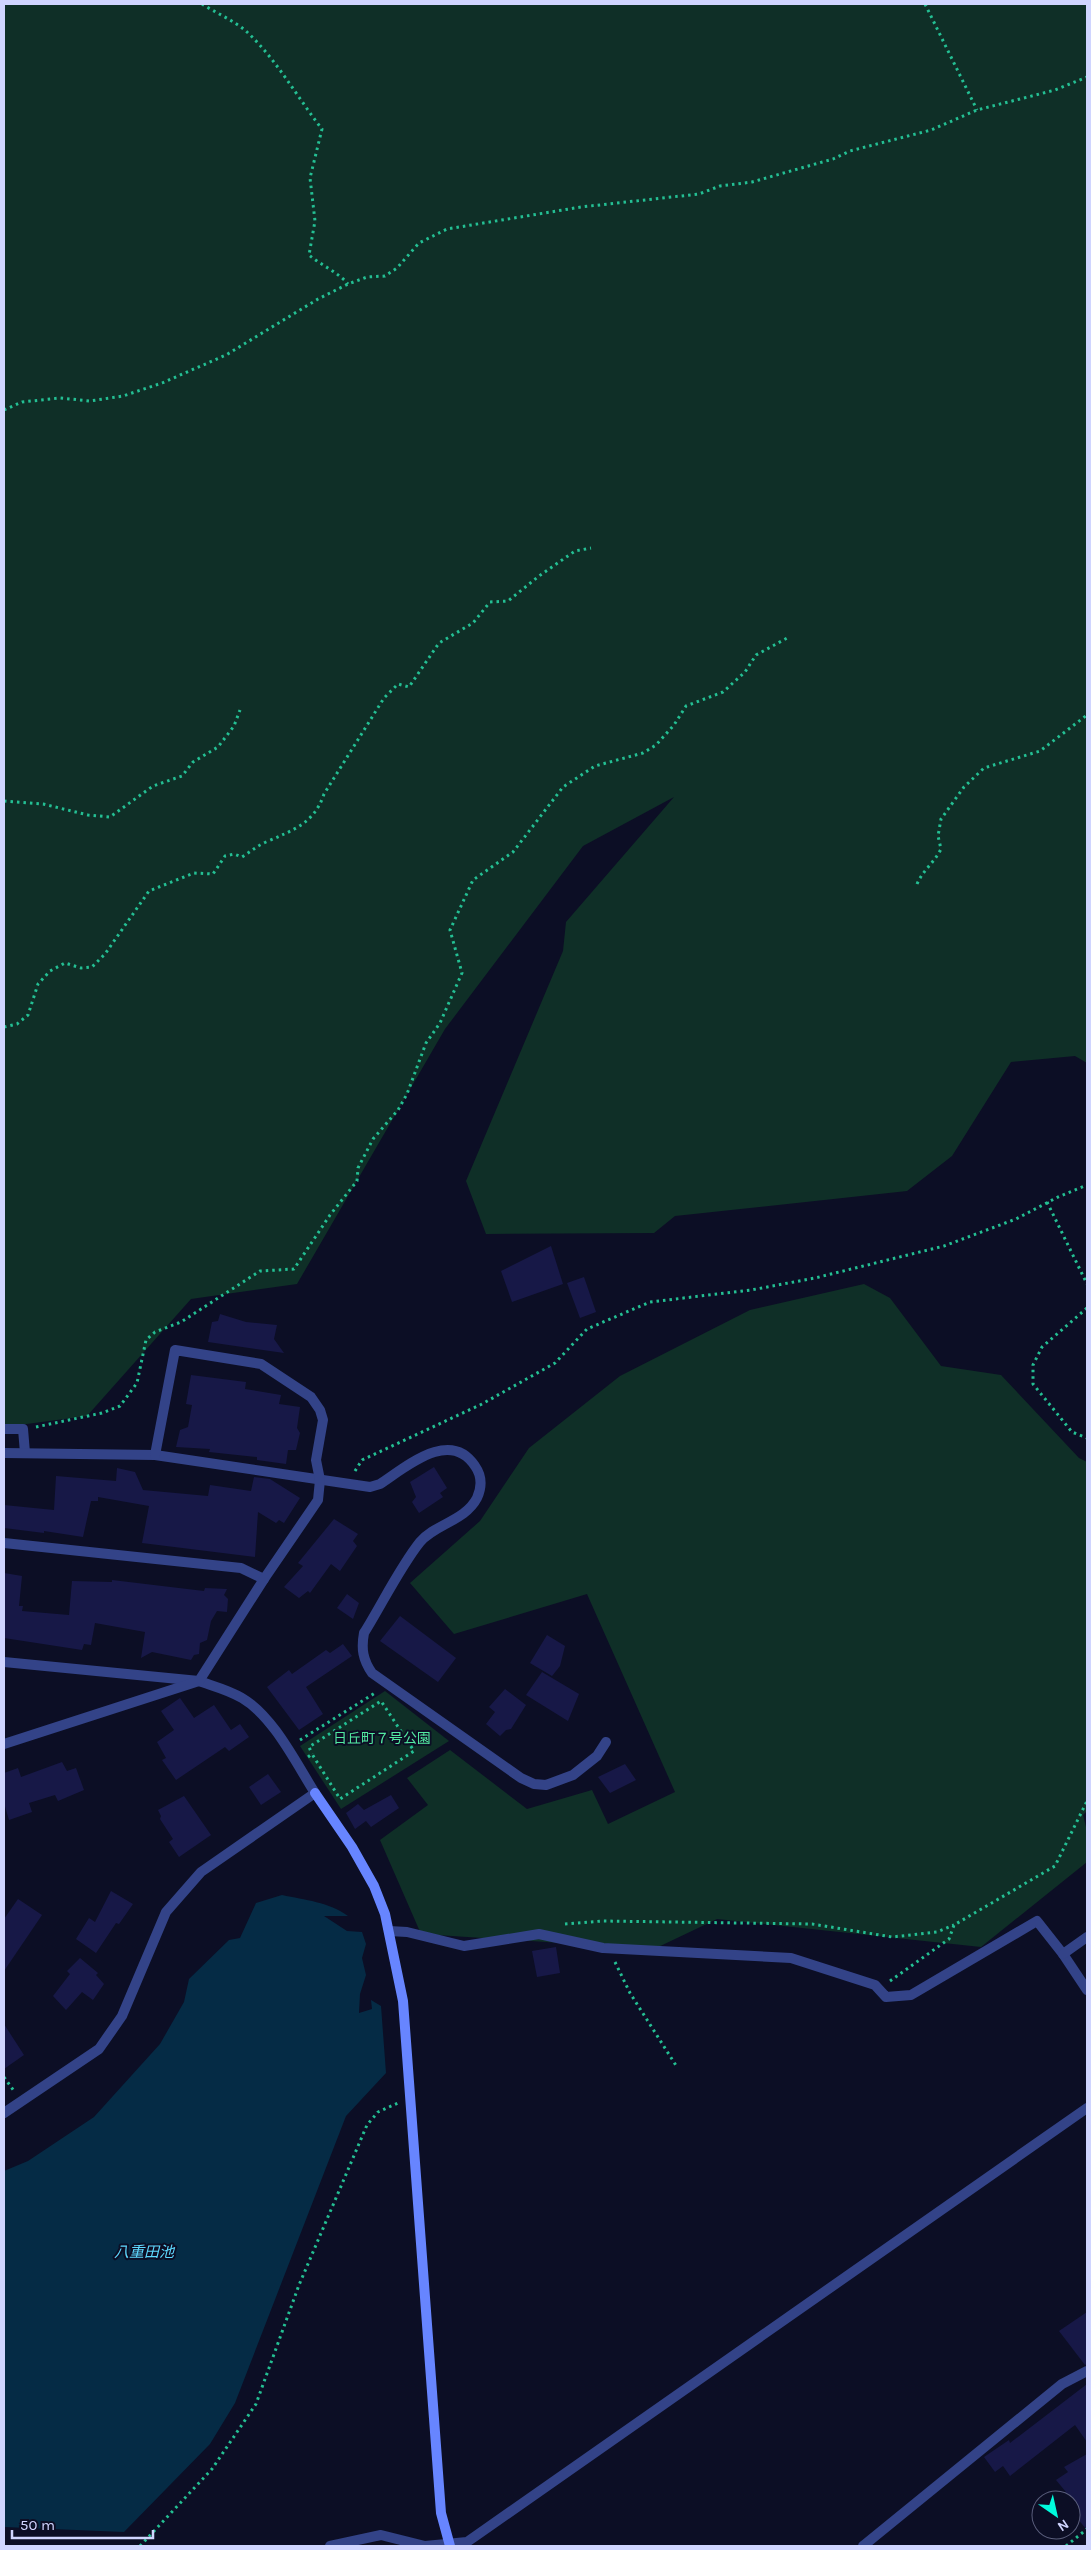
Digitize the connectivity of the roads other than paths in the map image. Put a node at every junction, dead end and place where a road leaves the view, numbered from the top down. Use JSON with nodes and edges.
{"nodes":[{"id":1,"x":4,"y":1429,"type":"edge"},
{"id":2,"x":4,"y":1452,"type":"edge"},
{"id":3,"x":25,"y":1453,"type":"junction"},
{"id":4,"x":155,"y":1455,"type":"junction"},
{"id":5,"x":320,"y":1480,"type":"junction"},
{"id":6,"x":4,"y":1544,"type":"edge"},
{"id":7,"x":264,"y":1579,"type":"junction"},
{"id":8,"x":4,"y":1662,"type":"edge"},
{"id":9,"x":199,"y":1681,"type":"junction"},
{"id":10,"x":606,"y":1742,"type":"dead end"},
{"id":11,"x":4,"y":1744,"type":"edge"},
{"id":12,"x":315,"y":1793,"type":"junction"},
{"id":13,"x":389,"y":1931,"type":"junction"},
{"id":14,"x":1087,"y":1937,"type":"edge"},
{"id":15,"x":1063,"y":1954,"type":"junction"},
{"id":16,"x":1087,"y":1990,"type":"edge"},
{"id":17,"x":1087,"y":2108,"type":"edge"},
{"id":18,"x":4,"y":2113,"type":"edge"},
{"id":19,"x":1087,"y":2371,"type":"edge"},
{"id":20,"x":450,"y":2545,"type":"edge"},
{"id":21,"x":330,"y":2546,"type":"edge"},
{"id":22,"x":863,"y":2546,"type":"edge"}],
"edges":[{"from":1,"to":3,"type":"street"},
{"from":2,"to":3,"type":"street"},
{"from":3,"to":4,"type":"street"},
{"from":4,"to":5,"type":"street"},
{"from":4,"to":5,"type":"street"},
{"from":5,"to":7,"type":"street"},
{"from":5,"to":10,"type":"street"},
{"from":6,"to":7,"type":"street"},
{"from":7,"to":9,"type":"street"},
{"from":8,"to":9,"type":"street"},
{"from":9,"to":11,"type":"street"},
{"from":9,"to":12,"type":"street"},
{"from":12,"to":13,"type":"street"},
{"from":12,"to":18,"type":"street"},
{"from":13,"to":15,"type":"street"},
{"from":13,"to":20,"type":"street"},
{"from":14,"to":15,"type":"street"},
{"from":15,"to":16,"type":"street"},
{"from":17,"to":20,"type":"street"},
{"from":19,"to":22,"type":"street"},
{"from":20,"to":21,"type":"street"}]}
